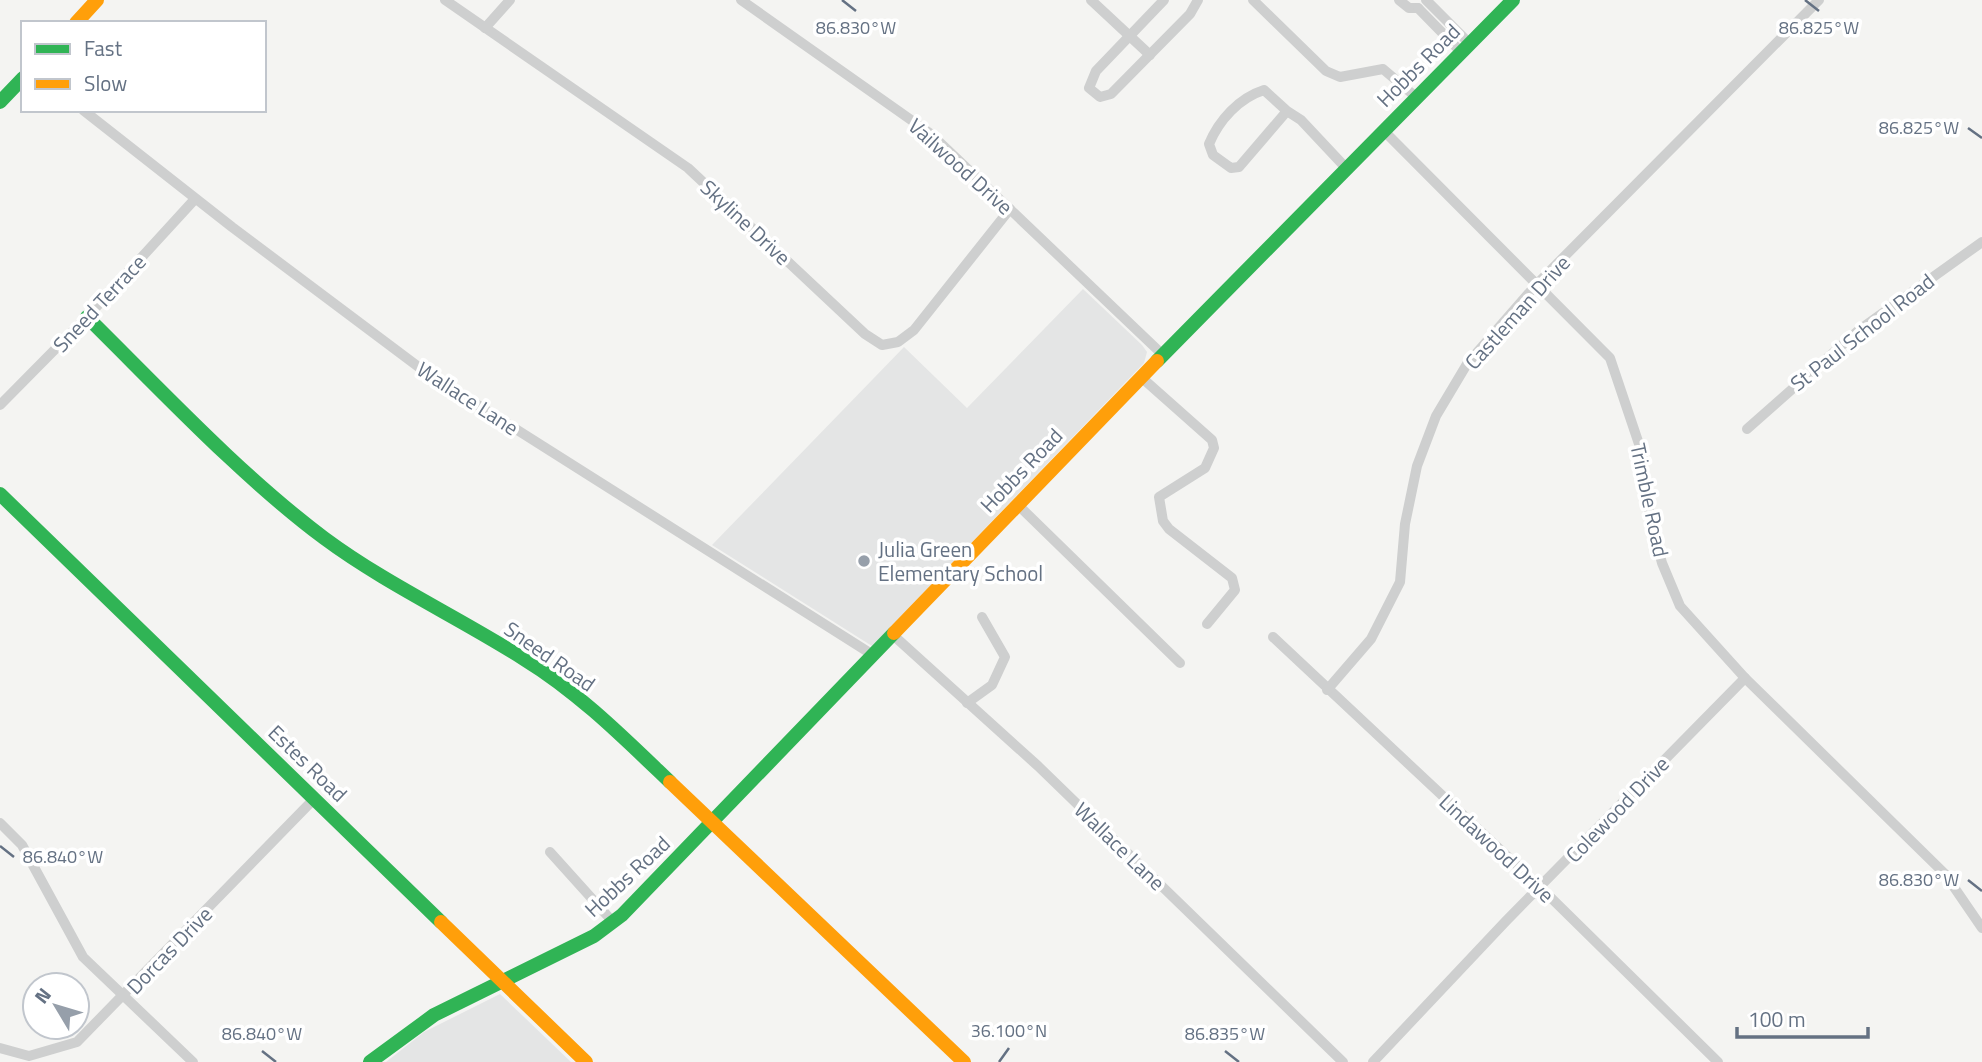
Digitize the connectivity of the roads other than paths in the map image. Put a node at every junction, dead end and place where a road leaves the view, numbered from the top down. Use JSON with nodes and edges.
{"nodes":[{"id":1,"x":97,"y":0,"type":"edge"},
{"id":2,"x":445,"y":0,"type":"edge"},
{"id":3,"x":510,"y":0,"type":"edge"},
{"id":4,"x":741,"y":0,"type":"edge"},
{"id":5,"x":1091,"y":0,"type":"edge"},
{"id":6,"x":1164,"y":0,"type":"edge"},
{"id":7,"x":1198,"y":0,"type":"edge"},
{"id":8,"x":1253,"y":0,"type":"edge"},
{"id":9,"x":1399,"y":0,"type":"edge"},
{"id":10,"x":1513,"y":0,"type":"edge"},
{"id":11,"x":1819,"y":0,"type":"edge"},
{"id":12,"x":1423,"y":3,"type":"edge"},
{"id":13,"x":78,"y":21,"type":"edge"},
{"id":14,"x":485,"y":28,"type":"junction"},
{"id":15,"x":1128,"y":35,"type":"junction"},
{"id":16,"x":1465,"y":48,"type":"junction"},
{"id":17,"x":1150,"y":55,"type":"junction"},
{"id":18,"x":21,"y":80,"type":"edge"},
{"id":19,"x":1416,"y":97,"type":"junction"},
{"id":20,"x":0,"y":102,"type":"edge"},
{"id":21,"x":1287,"y":111,"type":"junction"},
{"id":22,"x":86,"y":112,"type":"edge"},
{"id":23,"x":1383,"y":130,"type":"junction"},
{"id":24,"x":1346,"y":168,"type":"junction"},
{"id":25,"x":195,"y":199,"type":"junction"},
{"id":26,"x":1010,"y":209,"type":"junction"},
{"id":27,"x":1982,"y":242,"type":"edge"},
{"id":28,"x":1536,"y":285,"type":"junction"},
{"id":29,"x":87,"y":317,"type":"junction"},
{"id":30,"x":1163,"y":355,"type":"junction"},
{"id":31,"x":1141,"y":377,"type":"junction"},
{"id":32,"x":0,"y":405,"type":"edge"},
{"id":33,"x":1747,"y":429,"type":"dead end"},
{"id":34,"x":0,"y":494,"type":"edge"},
{"id":35,"x":1017,"y":504,"type":"junction"},
{"id":36,"x":982,"y":617,"type":"dead end"},
{"id":37,"x":1207,"y":624,"type":"dead end"},
{"id":38,"x":893,"y":635,"type":"junction"},
{"id":39,"x":1273,"y":637,"type":"dead end"},
{"id":40,"x":873,"y":655,"type":"junction"},
{"id":41,"x":1180,"y":663,"type":"dead end"},
{"id":42,"x":1745,"y":678,"type":"junction"},
{"id":43,"x":1327,"y":690,"type":"junction"},
{"id":44,"x":967,"y":703,"type":"junction"},
{"id":45,"x":314,"y":799,"type":"junction"},
{"id":46,"x":714,"y":822,"type":"junction"},
{"id":47,"x":0,"y":823,"type":"edge"},
{"id":48,"x":550,"y":852,"type":"dead end"},
{"id":49,"x":1541,"y":888,"type":"junction"},
{"id":50,"x":613,"y":922,"type":"junction"},
{"id":51,"x":1982,"y":928,"type":"edge"},
{"id":52,"x":501,"y":980,"type":"junction"},
{"id":53,"x":123,"y":997,"type":"junction"},
{"id":54,"x":0,"y":1048,"type":"edge"},
{"id":55,"x":29,"y":1059,"type":"edge"},
{"id":56,"x":193,"y":1062,"type":"edge"},
{"id":57,"x":370,"y":1062,"type":"edge"},
{"id":58,"x":586,"y":1062,"type":"edge"},
{"id":59,"x":964,"y":1062,"type":"edge"},
{"id":60,"x":1343,"y":1062,"type":"edge"},
{"id":61,"x":1373,"y":1062,"type":"edge"},
{"id":62,"x":1718,"y":1062,"type":"edge"}],
"edges":[{"from":1,"to":13,"type":"street"},
{"from":2,"to":14,"type":"street","name":"Skyline Drive"},
{"from":3,"to":14,"type":"street"},
{"from":4,"to":26,"type":"street","name":"Vailwood Drive"},
{"from":5,"to":15,"type":"street"},
{"from":6,"to":15,"type":"street"},
{"from":7,"to":17,"type":"street"},
{"from":8,"to":19,"type":"street"},
{"from":9,"to":12,"type":"street"},
{"from":10,"to":16,"type":"street","name":"Hobbs Road"},
{"from":11,"to":28,"type":"street","name":"Castleman Drive"},
{"from":12,"to":16,"type":"street"},
{"from":14,"to":26,"type":"street","name":"Skyline Drive"},
{"from":15,"to":17,"type":"street"},
{"from":15,"to":17,"type":"street"},
{"from":16,"to":19,"type":"street","name":"Hobbs Road"},
{"from":18,"to":20,"type":"street"},
{"from":19,"to":23,"type":"street","name":"Hobbs Road"},
{"from":21,"to":21,"type":"street"},
{"from":21,"to":24,"type":"street"},
{"from":22,"to":25,"type":"street","name":"Wallace Lane"},
{"from":23,"to":24,"type":"street","name":"Hobbs Road"},
{"from":23,"to":28,"type":"street","name":"Trimble Road"},
{"from":24,"to":30,"type":"street","name":"Hobbs Road"},
{"from":25,"to":29,"type":"street","name":"Sneed Terrace"},
{"from":25,"to":40,"type":"street","name":"Wallace Lane"},
{"from":26,"to":30,"type":"street","name":"Vailwood Drive"},
{"from":27,"to":33,"type":"street","name":"St Paul School Road"},
{"from":28,"to":42,"type":"street","name":"Trimble Road"},
{"from":28,"to":43,"type":"street","name":"Castleman Drive"},
{"from":29,"to":32,"type":"street","name":"Sneed Terrace"},
{"from":29,"to":46,"type":"street","name":"Sneed Road"},
{"from":30,"to":31,"type":"street","name":"Hobbs Road"},
{"from":31,"to":35,"type":"street","name":"Hobbs Road"},
{"from":31,"to":37,"type":"street"},
{"from":34,"to":45,"type":"street","name":"Estes Road"},
{"from":35,"to":38,"type":"street","name":"Hobbs Road"},
{"from":35,"to":41,"type":"street"},
{"from":36,"to":44,"type":"street"},
{"from":38,"to":40,"type":"street","name":"Hobbs Road"},
{"from":38,"to":44,"type":"street","name":"Wallace Lane"},
{"from":39,"to":43,"type":"street","name":"Lindawood Drive"},
{"from":40,"to":46,"type":"street","name":"Hobbs Road"},
{"from":42,"to":49,"type":"street","name":"Colewood Drive"},
{"from":42,"to":51,"type":"street","name":"Trimble Road"},
{"from":43,"to":49,"type":"street","name":"Lindawood Drive"},
{"from":44,"to":60,"type":"street","name":"Wallace Lane"},
{"from":45,"to":52,"type":"street","name":"Estes Road"},
{"from":45,"to":53,"type":"street","name":"Dorcas Drive"},
{"from":46,"to":50,"type":"street","name":"Hobbs Road"},
{"from":46,"to":59,"type":"street","name":"Sneed Road"},
{"from":47,"to":53,"type":"street"},
{"from":48,"to":50,"type":"street"},
{"from":49,"to":61,"type":"street","name":"Colewood Drive"},
{"from":49,"to":62,"type":"street","name":"Lindawood Drive"},
{"from":50,"to":52,"type":"street","name":"Hobbs Road"},
{"from":52,"to":57,"type":"street","name":"Hobbs Road"},
{"from":52,"to":58,"type":"street","name":"Estes Road"},
{"from":53,"to":55,"type":"street","name":"Dorcas Drive"},
{"from":53,"to":56,"type":"street"},
{"from":54,"to":55,"type":"street","name":"Dorcas Drive"}]}
